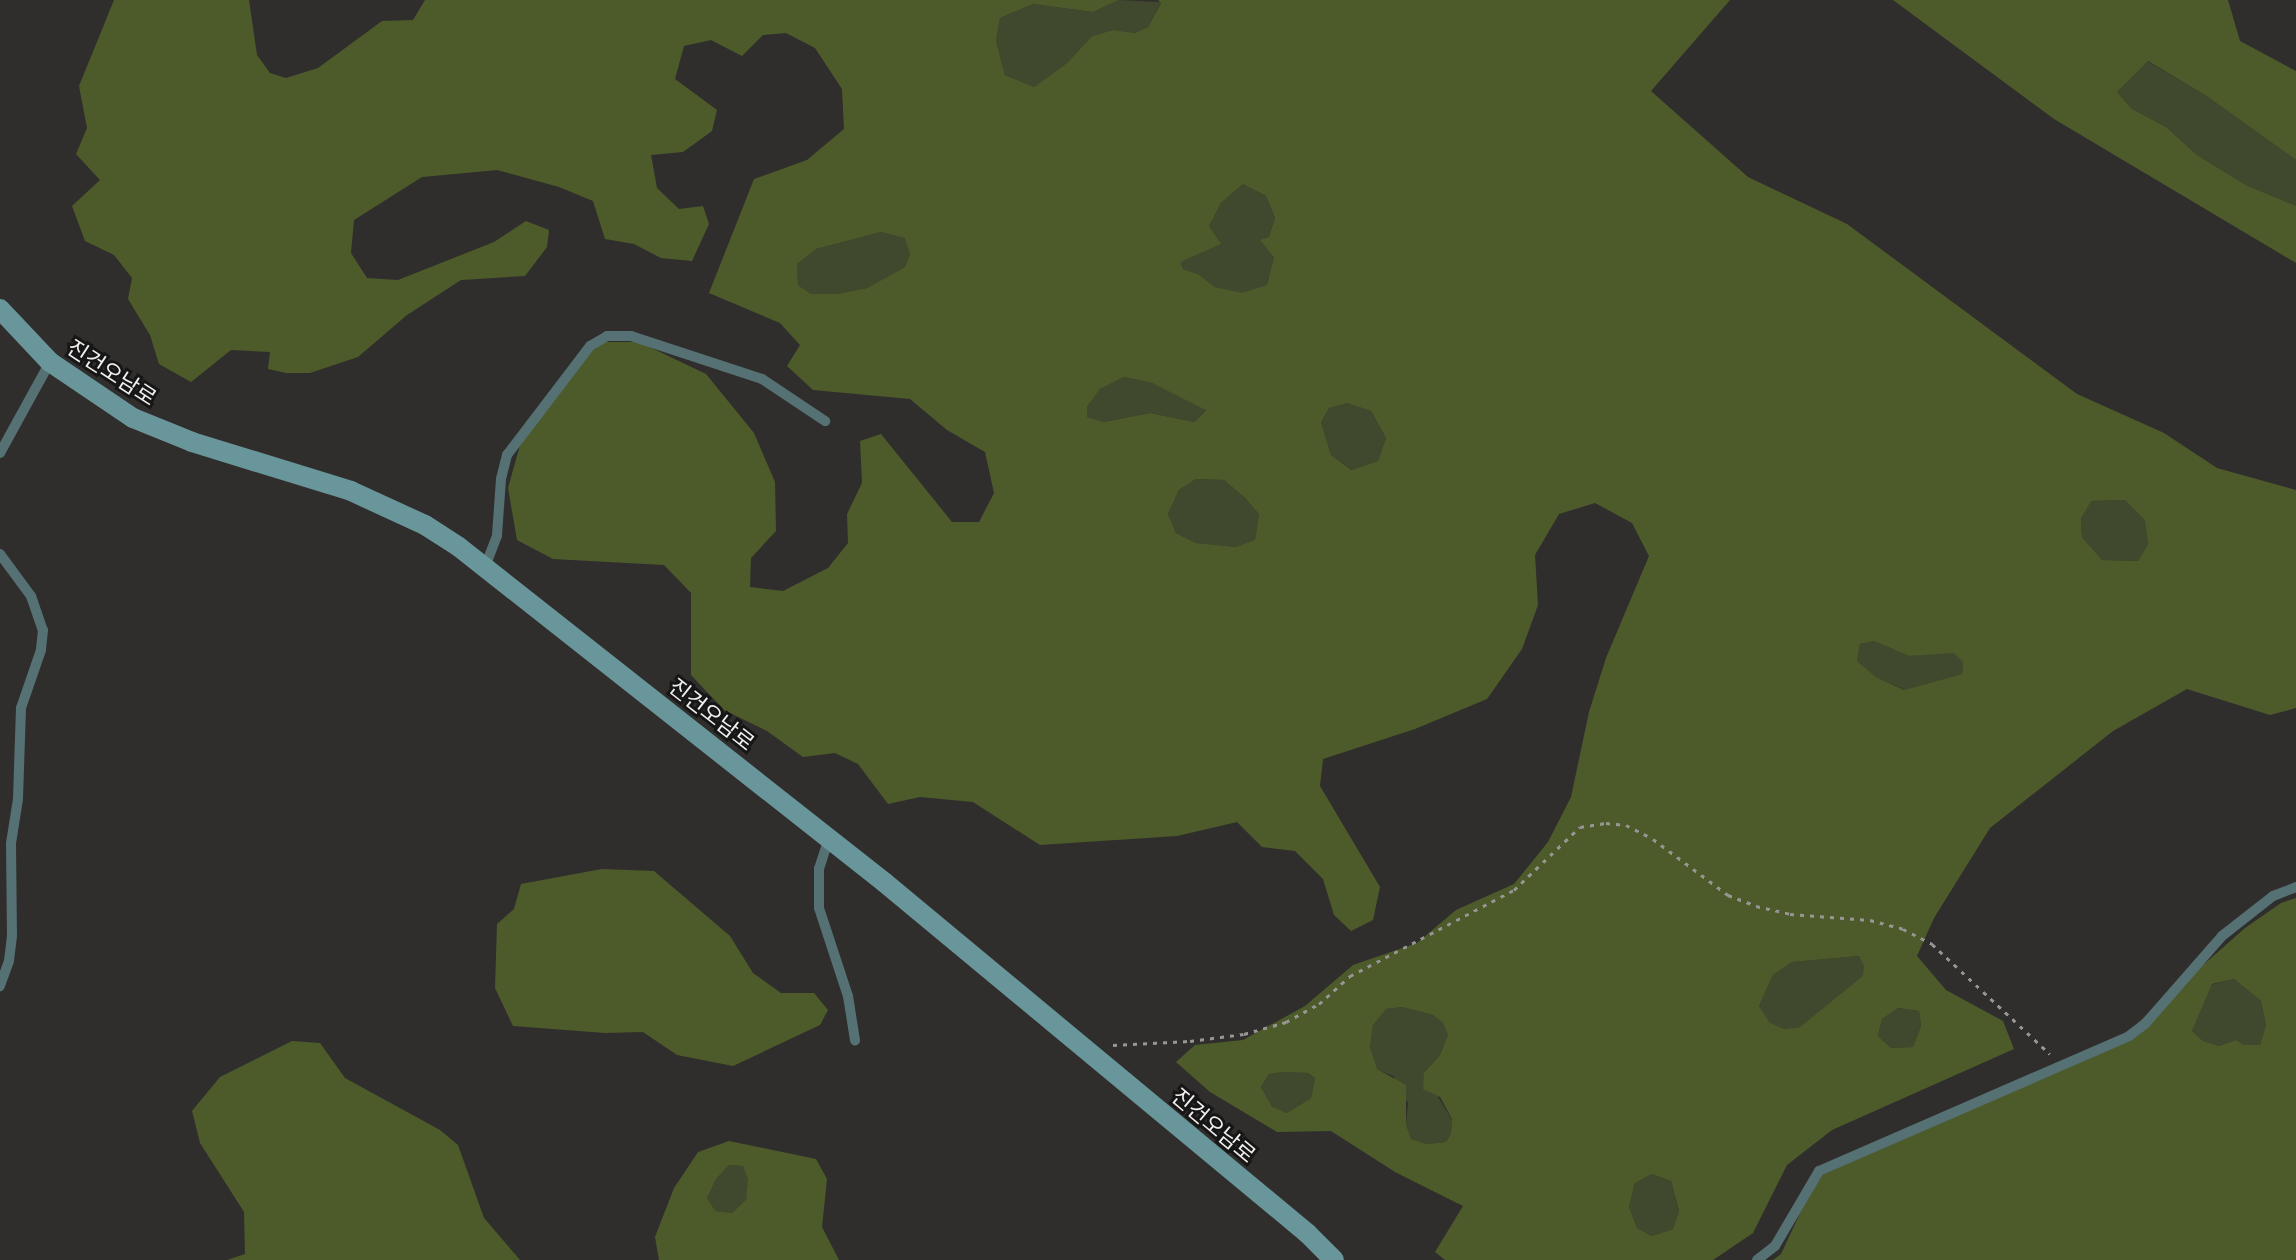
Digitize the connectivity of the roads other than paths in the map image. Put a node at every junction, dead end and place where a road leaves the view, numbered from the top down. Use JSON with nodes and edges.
{"nodes":[{"id":1,"x":0,"y":309,"type":"edge"},
{"id":2,"x":50,"y":362,"type":"junction"},
{"id":3,"x":825,"y":421,"type":"dead end"},
{"id":4,"x":0,"y":453,"type":"edge"},
{"id":5,"x":0,"y":554,"type":"edge"},
{"id":6,"x":485,"y":567,"type":"junction"},
{"id":7,"x":829,"y":838,"type":"junction"},
{"id":8,"x":2296,"y":887,"type":"edge"},
{"id":9,"x":0,"y":986,"type":"edge"},
{"id":10,"x":855,"y":1040,"type":"dead end"},
{"id":11,"x":1334,"y":1260,"type":"edge"},
{"id":12,"x":1757,"y":1260,"type":"edge"}],
"edges":[{"from":1,"to":2,"type":"main road","name":"진건오남로"},
{"from":2,"to":4,"type":"lane"},
{"from":2,"to":6,"type":"main road","name":"진건오남로"},
{"from":3,"to":6,"type":"lane"},
{"from":5,"to":9,"type":"lane"},
{"from":6,"to":7,"type":"main road","name":"진건오남로"},
{"from":7,"to":10,"type":"lane"},
{"from":7,"to":11,"type":"main road","name":"진건오남로"},
{"from":8,"to":12,"type":"lane"}]}
